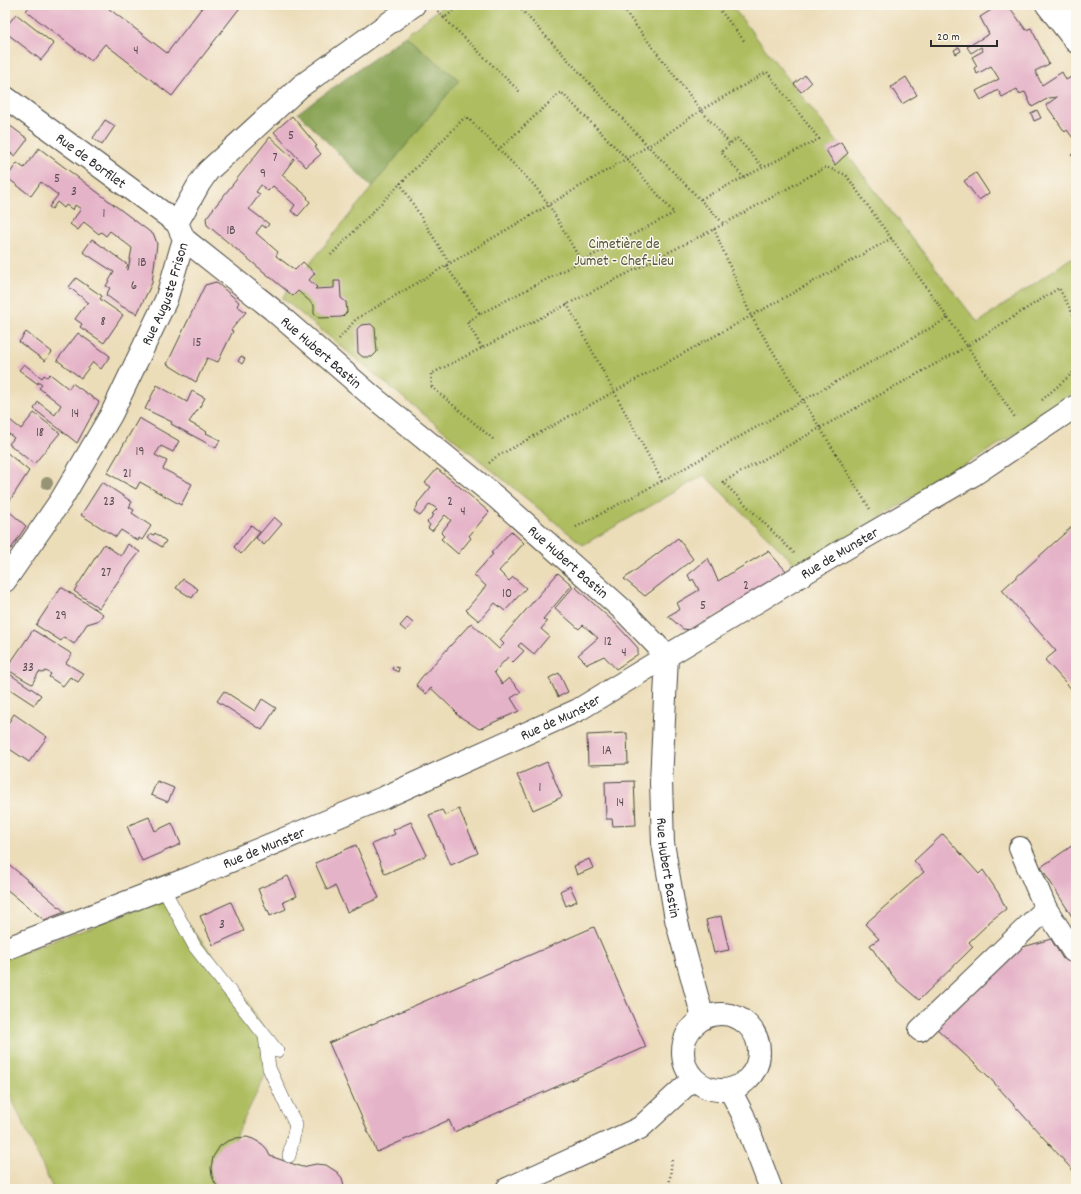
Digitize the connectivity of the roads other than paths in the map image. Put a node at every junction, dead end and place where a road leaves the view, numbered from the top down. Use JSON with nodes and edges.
{"nodes":[{"id":1,"x":414,"y":5,"type":"edge"},
{"id":2,"x":1047,"y":5,"type":"edge"},
{"id":3,"x":1064,"y":5,"type":"edge"},
{"id":4,"x":1076,"y":14,"type":"edge"},
{"id":5,"x":1076,"y":42,"type":"edge"},
{"id":6,"x":5,"y":97,"type":"edge"},
{"id":7,"x":180,"y":231,"type":"junction"},
{"id":8,"x":1076,"y":406,"type":"edge"},
{"id":9,"x":5,"y":581,"type":"edge"},
{"id":10,"x":666,"y":656,"type":"junction"},
{"id":11,"x":1020,"y":848,"type":"dead end"},
{"id":12,"x":163,"y":888,"type":"junction"},
{"id":13,"x":1046,"y":910,"type":"junction"},
{"id":14,"x":5,"y":949,"type":"edge"},
{"id":15,"x":1073,"y":951,"type":"dead end"},
{"id":16,"x":703,"y":1018,"type":"junction"},
{"id":17,"x":920,"y":1030,"type":"dead end"},
{"id":18,"x":265,"y":1036,"type":"junction"},
{"id":19,"x":277,"y":1051,"type":"dead end"},
{"id":20,"x":693,"y":1079,"type":"junction"},
{"id":21,"x":730,"y":1090,"type":"junction"},
{"id":22,"x":289,"y":1156,"type":"dead end"},
{"id":23,"x":507,"y":1189,"type":"edge"},
{"id":24,"x":771,"y":1189,"type":"edge"}],
"edges":[{"from":1,"to":7,"type":"street","name":"Rue Auguste Frison"},
{"from":2,"to":5,"type":"street"},
{"from":3,"to":4,"type":"street"},
{"from":6,"to":7,"type":"street","name":"Rue de Borfilet"},
{"from":7,"to":9,"type":"street","name":"Rue Auguste Frison"},
{"from":7,"to":10,"type":"street","name":"Rue Hubert Bastin"},
{"from":8,"to":10,"type":"street","name":"Rue de Munster"},
{"from":10,"to":12,"type":"street","name":"Rue de Munster"},
{"from":10,"to":16,"type":"street","name":"Rue Hubert Bastin"},
{"from":11,"to":13,"type":"street"},
{"from":12,"to":14,"type":"street","name":"Rue de Munster"},
{"from":12,"to":18,"type":"lane"},
{"from":13,"to":15,"type":"street"},
{"from":13,"to":17,"type":"street"},
{"from":16,"to":20,"type":"street"},
{"from":16,"to":21,"type":"street"},
{"from":18,"to":19,"type":"lane"},
{"from":18,"to":22,"type":"lane"},
{"from":20,"to":21,"type":"street"},
{"from":20,"to":23,"type":"street"},
{"from":21,"to":24,"type":"street"}]}
